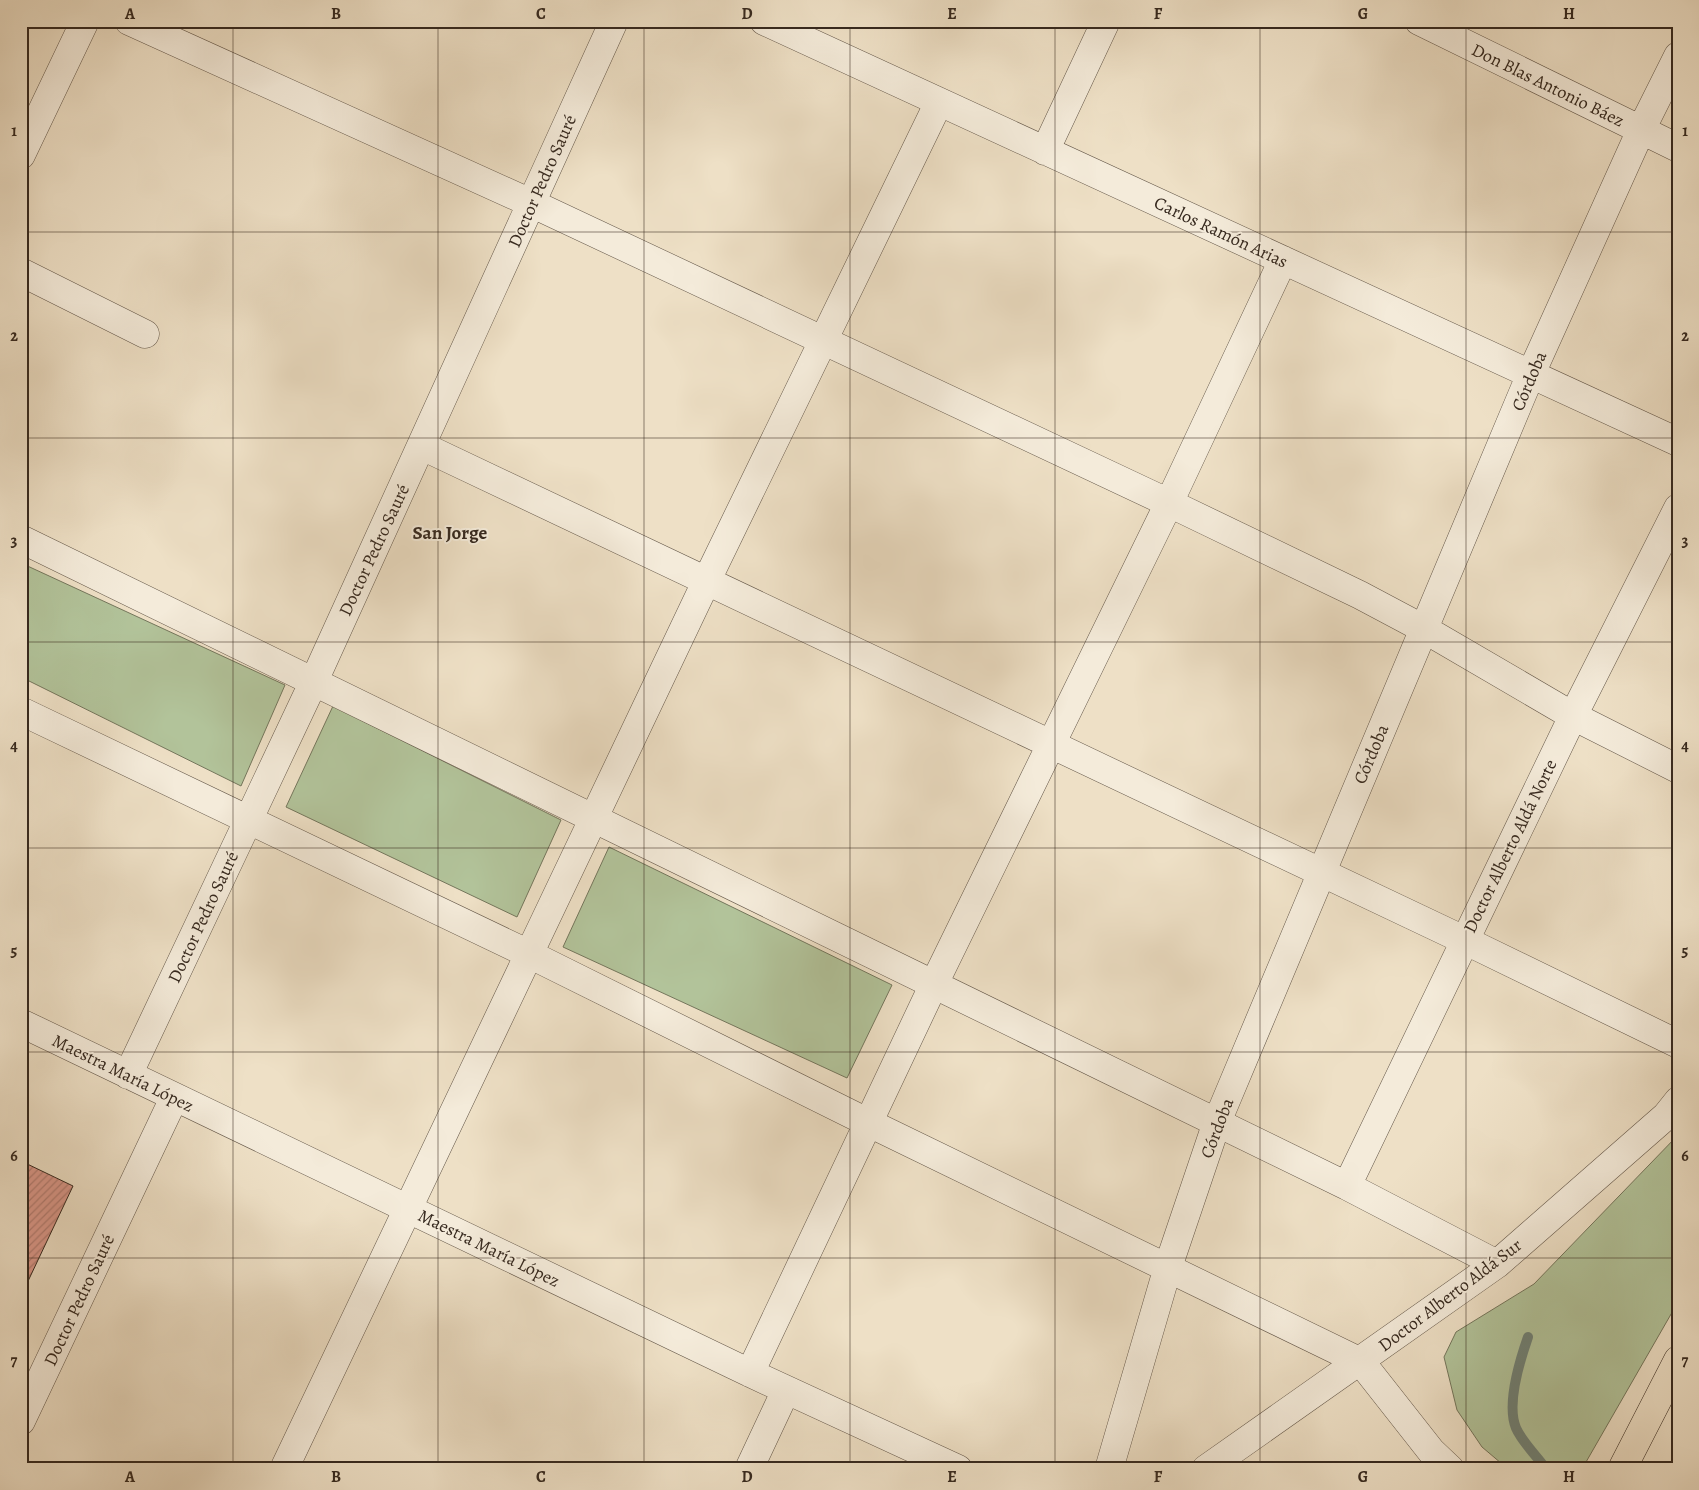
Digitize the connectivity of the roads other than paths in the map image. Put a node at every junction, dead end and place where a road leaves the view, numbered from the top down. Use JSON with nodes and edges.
{"nodes":[{"id":1,"x":85,"y":21,"type":"edge"},
{"id":2,"x":129,"y":21,"type":"edge"},
{"id":3,"x":614,"y":21,"type":"edge"},
{"id":4,"x":764,"y":21,"type":"edge"},
{"id":5,"x":1106,"y":21,"type":"edge"},
{"id":6,"x":1419,"y":21,"type":"edge"},
{"id":7,"x":1678,"y":56,"type":"edge"},
{"id":8,"x":939,"y":102,"type":"junction"},
{"id":9,"x":1641,"y":130,"type":"junction"},
{"id":10,"x":1678,"y":148,"type":"edge"},
{"id":11,"x":1045,"y":151,"type":"junction"},
{"id":12,"x":21,"y":155,"type":"edge"},
{"id":13,"x":533,"y":204,"type":"junction"},
{"id":14,"x":1282,"y":260,"type":"junction"},
{"id":15,"x":21,"y":272,"type":"edge"},
{"id":16,"x":145,"y":334,"type":"dead end"},
{"id":17,"x":824,"y":340,"type":"junction"},
{"id":18,"x":1530,"y":376,"type":"junction"},
{"id":19,"x":1678,"y":442,"type":"edge"},
{"id":20,"x":422,"y":446,"type":"junction"},
{"id":21,"x":1169,"y":502,"type":"junction"},
{"id":22,"x":1678,"y":508,"type":"edge"},
{"id":23,"x":21,"y":539,"type":"edge"},
{"id":24,"x":706,"y":582,"type":"junction"},
{"id":25,"x":1424,"y":629,"type":"junction"},
{"id":26,"x":314,"y":681,"type":"junction"},
{"id":27,"x":21,"y":711,"type":"edge"},
{"id":28,"x":1573,"y":716,"type":"junction"},
{"id":29,"x":1051,"y":746,"type":"junction"},
{"id":30,"x":1678,"y":769,"type":"edge"},
{"id":31,"x":594,"y":817,"type":"junction"},
{"id":32,"x":248,"y":822,"type":"junction"},
{"id":33,"x":1322,"y":872,"type":"junction"},
{"id":34,"x":1464,"y":940,"type":"junction"},
{"id":35,"x":529,"y":954,"type":"junction"},
{"id":36,"x":933,"y":986,"type":"junction"},
{"id":37,"x":21,"y":1023,"type":"edge"},
{"id":38,"x":1678,"y":1044,"type":"edge"},
{"id":39,"x":128,"y":1075,"type":"junction"},
{"id":40,"x":174,"y":1098,"type":"junction"},
{"id":41,"x":1678,"y":1101,"type":"edge"},
{"id":42,"x":1218,"y":1122,"type":"junction"},
{"id":43,"x":869,"y":1123,"type":"junction"},
{"id":44,"x":1347,"y":1186,"type":"junction"},
{"id":45,"x":408,"y":1209,"type":"junction"},
{"id":46,"x":1497,"y":1264,"type":"junction"},
{"id":47,"x":1168,"y":1266,"type":"junction"},
{"id":48,"x":1678,"y":1360,"type":"edge"},
{"id":49,"x":1360,"y":1362,"type":"junction"},
{"id":50,"x":750,"y":1373,"type":"junction"},
{"id":51,"x":786,"y":1390,"type":"junction"},
{"id":52,"x":21,"y":1421,"type":"edge"},
{"id":53,"x":284,"y":1469,"type":"edge"},
{"id":54,"x":749,"y":1469,"type":"edge"},
{"id":55,"x":958,"y":1469,"type":"edge"},
{"id":56,"x":1109,"y":1469,"type":"edge"},
{"id":57,"x":1206,"y":1469,"type":"edge"},
{"id":58,"x":1450,"y":1469,"type":"edge"},
{"id":59,"x":1622,"y":1469,"type":"edge"}],
"edges":[{"from":1,"to":12,"type":"street"},
{"from":2,"to":13,"type":"street"},
{"from":3,"to":13,"type":"street","name":"Doctor Pedro Sauré"},
{"from":4,"to":8,"type":"street","name":"Carlos Ramón Arias"},
{"from":5,"to":11,"type":"street"},
{"from":6,"to":9,"type":"street","name":"Don Blas Antonio Báez"},
{"from":7,"to":9,"type":"street","name":"Córdoba"},
{"from":8,"to":11,"type":"street","name":"Carlos Ramón Arias"},
{"from":8,"to":17,"type":"street"},
{"from":9,"to":10,"type":"street","name":"Don Blas Antonio Báez"},
{"from":9,"to":18,"type":"street","name":"Córdoba"},
{"from":11,"to":14,"type":"street","name":"Carlos Ramón Arias"},
{"from":13,"to":17,"type":"street"},
{"from":13,"to":20,"type":"street","name":"Doctor Pedro Sauré"},
{"from":14,"to":18,"type":"street","name":"Carlos Ramón Arias"},
{"from":14,"to":21,"type":"street"},
{"from":15,"to":16,"type":"street"},
{"from":17,"to":21,"type":"street"},
{"from":17,"to":24,"type":"street"},
{"from":18,"to":19,"type":"street","name":"Carlos Ramón Arias"},
{"from":18,"to":25,"type":"street","name":"Córdoba"},
{"from":20,"to":24,"type":"street"},
{"from":20,"to":26,"type":"street","name":"Doctor Pedro Sauré"},
{"from":21,"to":25,"type":"street"},
{"from":21,"to":29,"type":"street"},
{"from":22,"to":28,"type":"street","name":"Doctor Alberto Aldá Norte"},
{"from":23,"to":26,"type":"street"},
{"from":24,"to":29,"type":"street"},
{"from":24,"to":31,"type":"street"},
{"from":25,"to":28,"type":"street"},
{"from":25,"to":33,"type":"street","name":"Córdoba"},
{"from":26,"to":31,"type":"street"},
{"from":26,"to":32,"type":"street","name":"Doctor Pedro Sauré"},
{"from":27,"to":32,"type":"street"},
{"from":28,"to":30,"type":"street"},
{"from":28,"to":34,"type":"street","name":"Doctor Alberto Aldá Norte"},
{"from":29,"to":33,"type":"street"},
{"from":29,"to":36,"type":"street"},
{"from":31,"to":35,"type":"street"},
{"from":31,"to":36,"type":"street"},
{"from":32,"to":35,"type":"street"},
{"from":32,"to":39,"type":"street","name":"Doctor Pedro Sauré"},
{"from":33,"to":34,"type":"street"},
{"from":33,"to":42,"type":"street","name":"Córdoba"},
{"from":34,"to":38,"type":"street"},
{"from":34,"to":44,"type":"street","name":"Doctor Alberto Aldá Norte"},
{"from":35,"to":43,"type":"street"},
{"from":35,"to":45,"type":"street"},
{"from":36,"to":42,"type":"street"},
{"from":36,"to":43,"type":"street"},
{"from":37,"to":39,"type":"street","name":"Maestra María López"},
{"from":39,"to":40,"type":"street","name":"Maestra María López"},
{"from":40,"to":45,"type":"street","name":"Maestra María López"},
{"from":40,"to":52,"type":"street","name":"Doctor Pedro Sauré"},
{"from":41,"to":46,"type":"street","name":"Doctor Alberto Aldá Sur"},
{"from":42,"to":44,"type":"street"},
{"from":42,"to":47,"type":"street","name":"Córdoba"},
{"from":43,"to":47,"type":"street"},
{"from":43,"to":50,"type":"street"},
{"from":44,"to":46,"type":"street"},
{"from":45,"to":50,"type":"street","name":"Maestra María López"},
{"from":45,"to":53,"type":"street"},
{"from":46,"to":49,"type":"street","name":"Doctor Alberto Aldá Sur"},
{"from":47,"to":49,"type":"street"},
{"from":47,"to":56,"type":"street","name":"Córdoba"},
{"from":48,"to":59,"type":"main road"},
{"from":49,"to":57,"type":"street","name":"Doctor Alberto Aldá Sur"},
{"from":49,"to":58,"type":"street"},
{"from":50,"to":51,"type":"street","name":"Maestra María López"},
{"from":51,"to":54,"type":"street"},
{"from":51,"to":55,"type":"street","name":"Maestra María López"}]}
